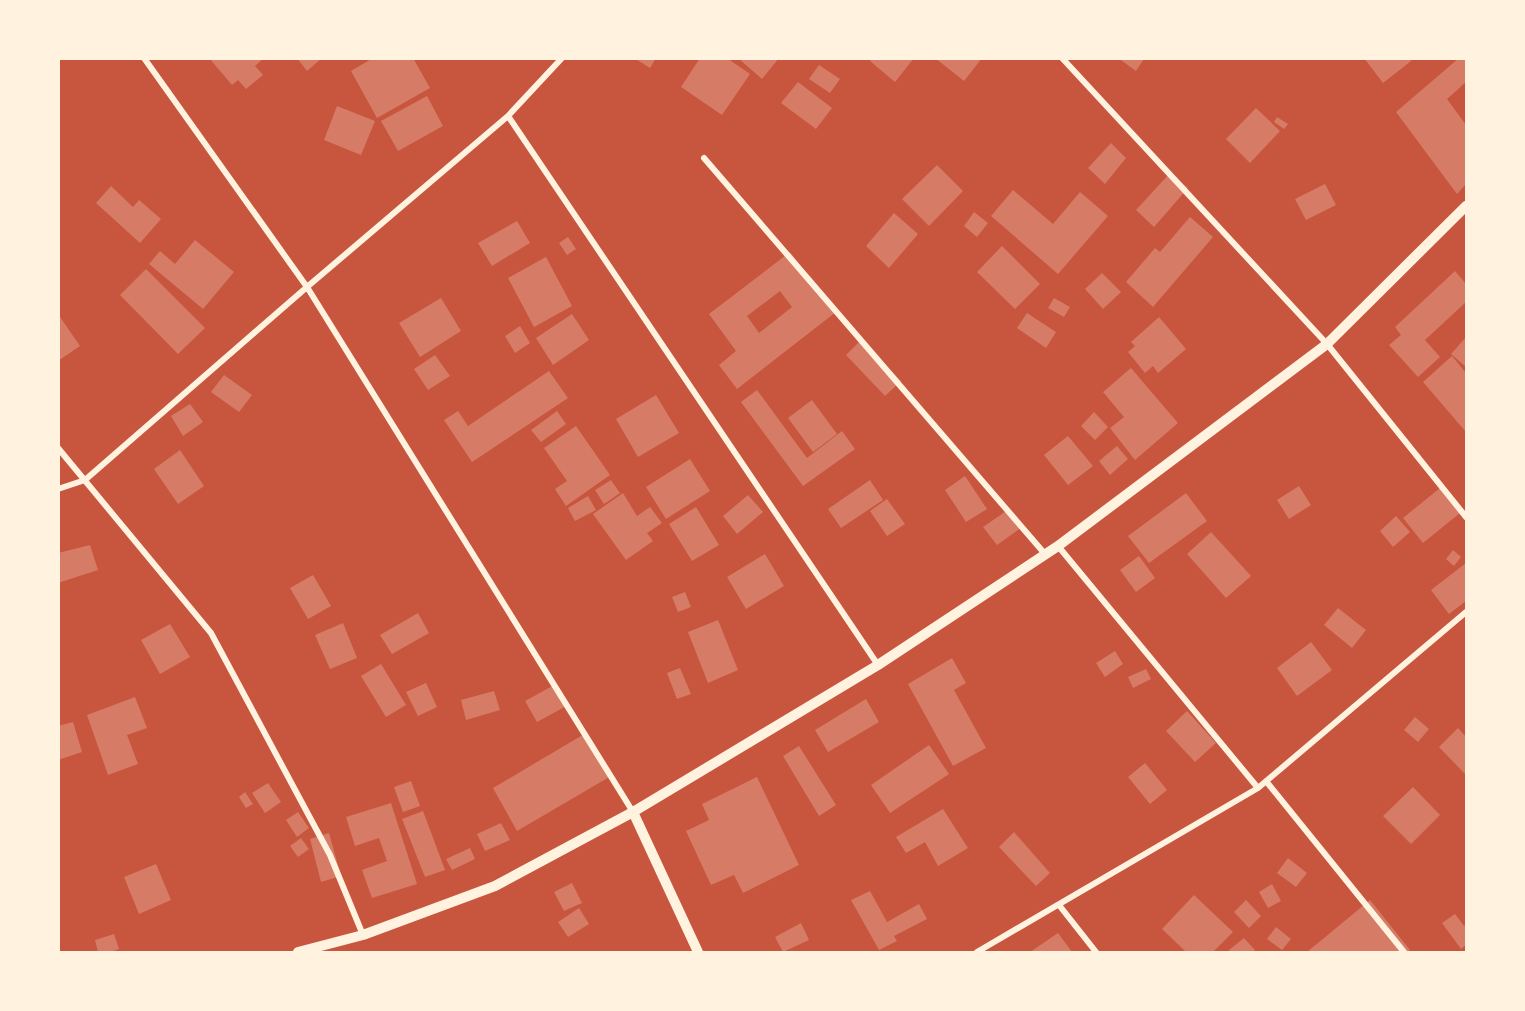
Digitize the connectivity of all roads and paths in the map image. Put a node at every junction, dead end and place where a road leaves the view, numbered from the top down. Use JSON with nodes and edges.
{"nodes":[{"id":1,"x":144,"y":58,"type":"edge"},
{"id":2,"x":562,"y":58,"type":"edge"},
{"id":3,"x":1062,"y":58,"type":"edge"},
{"id":4,"x":508,"y":116,"type":"junction"},
{"id":5,"x":704,"y":158,"type":"dead end"},
{"id":6,"x":1467,"y":206,"type":"edge"},
{"id":7,"x":307,"y":287,"type":"junction"},
{"id":8,"x":1327,"y":344,"type":"junction"},
{"id":9,"x":58,"y":448,"type":"edge"},
{"id":10,"x":85,"y":480,"type":"junction"},
{"id":11,"x":58,"y":489,"type":"edge"},
{"id":12,"x":1467,"y":517,"type":"edge"},
{"id":13,"x":1058,"y":546,"type":"junction"},
{"id":14,"x":1044,"y":554,"type":"junction"},
{"id":15,"x":1467,"y":612,"type":"edge"},
{"id":16,"x":878,"y":665,"type":"junction"},
{"id":17,"x":1266,"y":781,"type":"junction"},
{"id":18,"x":1258,"y":788,"type":"junction"},
{"id":19,"x":633,"y":812,"type":"junction"},
{"id":20,"x":1059,"y":905,"type":"junction"},
{"id":21,"x":363,"y":935,"type":"junction"},
{"id":22,"x":298,"y":952,"type":"edge"},
{"id":23,"x":698,"y":952,"type":"edge"},
{"id":24,"x":976,"y":952,"type":"edge"},
{"id":25,"x":1096,"y":952,"type":"edge"},
{"id":26,"x":1404,"y":952,"type":"edge"}],
"edges":[{"from":1,"to":7,"type":"street"},
{"from":2,"to":4,"type":"street"},
{"from":3,"to":8,"type":"street"},
{"from":4,"to":7,"type":"street"},
{"from":4,"to":16,"type":"street"},
{"from":5,"to":14,"type":"street"},
{"from":6,"to":8,"type":"street"},
{"from":7,"to":10,"type":"street"},
{"from":7,"to":19,"type":"street"},
{"from":8,"to":12,"type":"street"},
{"from":8,"to":13,"type":"street"},
{"from":9,"to":10,"type":"street"},
{"from":10,"to":11,"type":"street"},
{"from":10,"to":21,"type":"street"},
{"from":13,"to":14,"type":"street"},
{"from":13,"to":18,"type":"street"},
{"from":14,"to":16,"type":"street"},
{"from":15,"to":17,"type":"street"},
{"from":16,"to":19,"type":"street"},
{"from":17,"to":18,"type":"street"},
{"from":17,"to":26,"type":"street"},
{"from":18,"to":20,"type":"street"},
{"from":19,"to":21,"type":"street"},
{"from":19,"to":23,"type":"street"},
{"from":20,"to":24,"type":"street"},
{"from":20,"to":25,"type":"street"},
{"from":21,"to":22,"type":"street"}]}
